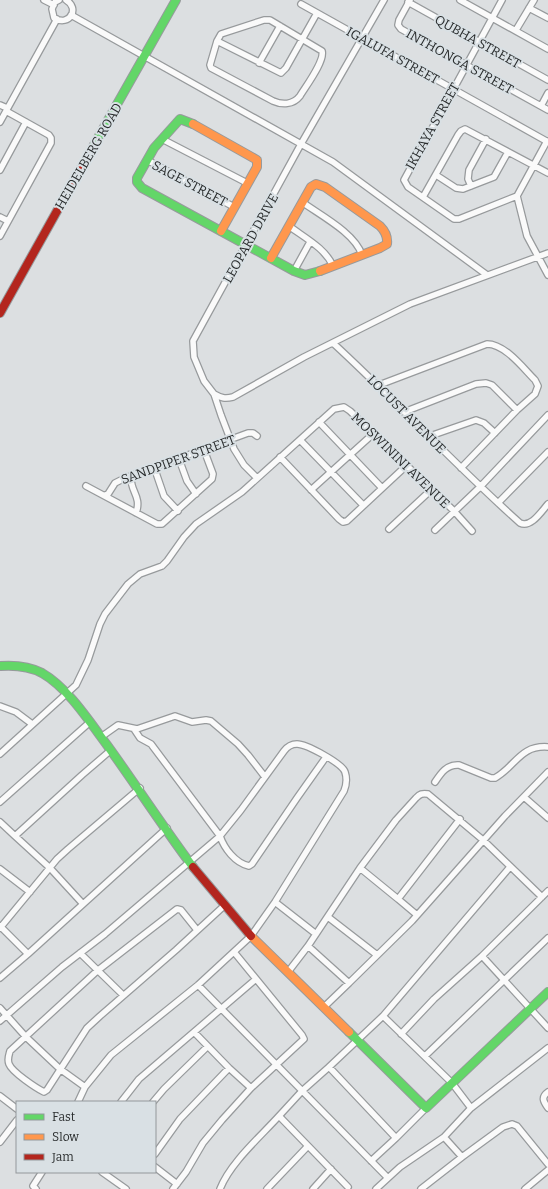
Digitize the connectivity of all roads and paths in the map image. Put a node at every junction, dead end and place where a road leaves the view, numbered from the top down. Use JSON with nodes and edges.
{"nodes":[{"id":1,"x":44,"y":0,"type":"edge"},
{"id":2,"x":59,"y":0,"type":"edge"},
{"id":3,"x":67,"y":0,"type":"edge"},
{"id":4,"x":176,"y":0,"type":"edge"},
{"id":5,"x":384,"y":0,"type":"edge"},
{"id":6,"x":460,"y":0,"type":"edge"},
{"id":7,"x":502,"y":0,"type":"edge"},
{"id":8,"x":534,"y":0,"type":"edge"},
{"id":9,"x":409,"y":1,"type":"edge"},
{"id":10,"x":302,"y":4,"type":"dead end"},
{"id":11,"x":54,"y":5,"type":"junction"},
{"id":12,"x":529,"y":8,"type":"junction"},
{"id":13,"x":316,"y":13,"type":"junction"},
{"id":14,"x":71,"y":15,"type":"junction"},
{"id":15,"x":492,"y":18,"type":"junction"},
{"id":16,"x":548,"y":18,"type":"edge"},
{"id":17,"x":57,"y":19,"type":"junction"},
{"id":18,"x":280,"y":26,"type":"junction"},
{"id":19,"x":516,"y":30,"type":"junction"},
{"id":20,"x":363,"y":37,"type":"junction"},
{"id":21,"x":302,"y":38,"type":"junction"},
{"id":22,"x":217,"y":41,"type":"junction"},
{"id":23,"x":479,"y":41,"type":"junction"},
{"id":24,"x":548,"y":49,"type":"edge"},
{"id":25,"x":145,"y":55,"type":"junction"},
{"id":26,"x":259,"y":63,"type":"junction"},
{"id":27,"x":466,"y":64,"type":"junction"},
{"id":28,"x":548,"y":80,"type":"edge"},
{"id":29,"x":453,"y":88,"type":"junction"},
{"id":30,"x":548,"y":93,"type":"edge"},
{"id":31,"x":0,"y":105,"type":"edge"},
{"id":32,"x":541,"y":106,"type":"junction"},
{"id":33,"x":7,"y":110,"type":"junction"},
{"id":34,"x":548,"y":110,"type":"edge"},
{"id":35,"x":0,"y":122,"type":"edge"},
{"id":36,"x":26,"y":122,"type":"junction"},
{"id":37,"x":162,"y":138,"type":"junction"},
{"id":38,"x":486,"y":140,"type":"junction"},
{"id":39,"x":547,"y":142,"type":"edge"},
{"id":40,"x":301,"y":144,"type":"junction"},
{"id":41,"x":508,"y":152,"type":"junction"},
{"id":42,"x":147,"y":160,"type":"junction"},
{"id":43,"x":533,"y":165,"type":"junction"},
{"id":44,"x":0,"y":170,"type":"edge"},
{"id":45,"x":548,"y":173,"type":"edge"},
{"id":46,"x":436,"y":175,"type":"junction"},
{"id":47,"x":247,"y":183,"type":"junction"},
{"id":48,"x":471,"y":186,"type":"junction"},
{"id":49,"x":517,"y":196,"type":"junction"},
{"id":50,"x":423,"y":197,"type":"junction"},
{"id":51,"x":302,"y":202,"type":"junction"},
{"id":52,"x":234,"y":207,"type":"junction"},
{"id":53,"x":0,"y":217,"type":"edge"},
{"id":54,"x":8,"y":221,"type":"junction"},
{"id":55,"x":289,"y":226,"type":"junction"},
{"id":56,"x":221,"y":231,"type":"junction"},
{"id":57,"x":0,"y":236,"type":"edge"},
{"id":58,"x":310,"y":242,"type":"junction"},
{"id":59,"x":246,"y":244,"type":"junction"},
{"id":60,"x":548,"y":252,"type":"edge"},
{"id":61,"x":362,"y":255,"type":"junction"},
{"id":62,"x":539,"y":256,"type":"junction"},
{"id":63,"x":271,"y":258,"type":"junction"},
{"id":64,"x":333,"y":266,"type":"junction"},
{"id":65,"x":294,"y":271,"type":"junction"},
{"id":66,"x":487,"y":275,"type":"junction"},
{"id":67,"x":548,"y":275,"type":"edge"},
{"id":68,"x":0,"y":313,"type":"edge"},
{"id":69,"x":332,"y":343,"type":"junction"},
{"id":70,"x":379,"y":386,"type":"junction"},
{"id":71,"x":214,"y":394,"type":"junction"},
{"id":72,"x":517,"y":410,"type":"junction"},
{"id":73,"x":404,"y":412,"type":"junction"},
{"id":74,"x":548,"y":415,"type":"edge"},
{"id":75,"x":319,"y":422,"type":"junction"},
{"id":76,"x":496,"y":433,"type":"junction"},
{"id":77,"x":373,"y":434,"type":"junction"},
{"id":78,"x":257,"y":436,"type":"dead end"},
{"id":79,"x":430,"y":436,"type":"junction"},
{"id":80,"x":230,"y":440,"type":"junction"},
{"id":81,"x":300,"y":440,"type":"junction"},
{"id":82,"x":204,"y":450,"type":"junction"},
{"id":83,"x":548,"y":452,"type":"edge"},
{"id":84,"x":351,"y":455,"type":"junction"},
{"id":85,"x":280,"y":457,"type":"junction"},
{"id":86,"x":179,"y":459,"type":"junction"},
{"id":87,"x":406,"y":466,"type":"junction"},
{"id":88,"x":154,"y":468,"type":"junction"},
{"id":89,"x":461,"y":468,"type":"junction"},
{"id":90,"x":331,"y":473,"type":"junction"},
{"id":91,"x":131,"y":476,"type":"junction"},
{"id":92,"x":258,"y":478,"type":"junction"},
{"id":93,"x":86,"y":486,"type":"dead end"},
{"id":94,"x":480,"y":487,"type":"junction"},
{"id":95,"x":382,"y":488,"type":"junction"},
{"id":96,"x":312,"y":490,"type":"junction"},
{"id":97,"x":431,"y":490,"type":"junction"},
{"id":98,"x":196,"y":494,"type":"junction"},
{"id":99,"x":105,"y":495,"type":"junction"},
{"id":100,"x":498,"y":503,"type":"junction"},
{"id":101,"x":548,"y":504,"type":"edge"},
{"id":102,"x":363,"y":505,"type":"junction"},
{"id":103,"x":178,"y":511,"type":"junction"},
{"id":104,"x":454,"y":511,"type":"junction"},
{"id":105,"x":136,"y":513,"type":"junction"},
{"id":106,"x":389,"y":529,"type":"dead end"},
{"id":107,"x":435,"y":530,"type":"dead end"},
{"id":108,"x":472,"y":531,"type":"dead end"},
{"id":109,"x":0,"y":666,"type":"edge"},
{"id":110,"x":67,"y":694,"type":"junction"},
{"id":111,"x":0,"y":706,"type":"edge"},
{"id":112,"x":90,"y":722,"type":"junction"},
{"id":113,"x":32,"y":724,"type":"junction"},
{"id":114,"x":134,"y":729,"type":"junction"},
{"id":115,"x":100,"y":737,"type":"junction"},
{"id":116,"x":548,"y":747,"type":"edge"},
{"id":117,"x":111,"y":750,"type":"junction"},
{"id":118,"x":0,"y":754,"type":"edge"},
{"id":119,"x":326,"y":757,"type":"junction"},
{"id":120,"x":548,"y":772,"type":"edge"},
{"id":121,"x":265,"y":777,"type":"junction"},
{"id":122,"x":435,"y":782,"type":"dead end"},
{"id":123,"x":140,"y":788,"type":"junction"},
{"id":124,"x":524,"y":797,"type":"junction"},
{"id":125,"x":0,"y":802,"type":"edge"},
{"id":126,"x":548,"y":818,"type":"edge"},
{"id":127,"x":460,"y":819,"type":"junction"},
{"id":128,"x":0,"y":822,"type":"edge"},
{"id":129,"x":167,"y":828,"type":"junction"},
{"id":130,"x":15,"y":836,"type":"junction"},
{"id":131,"x":220,"y":836,"type":"junction"},
{"id":132,"x":483,"y":840,"type":"junction"},
{"id":133,"x":190,"y":861,"type":"junction"},
{"id":134,"x":510,"y":867,"type":"junction"},
{"id":135,"x":50,"y":868,"type":"junction"},
{"id":136,"x":360,"y":868,"type":"junction"},
{"id":137,"x":0,"y":869,"type":"edge"},
{"id":138,"x":548,"y":891,"type":"edge"},
{"id":139,"x":30,"y":892,"type":"junction"},
{"id":140,"x":542,"y":897,"type":"junction"},
{"id":141,"x":398,"y":899,"type":"junction"},
{"id":142,"x":275,"y":902,"type":"junction"},
{"id":143,"x":83,"y":904,"type":"junction"},
{"id":144,"x":224,"y":905,"type":"junction"},
{"id":145,"x":417,"y":915,"type":"junction"},
{"id":146,"x":328,"y":917,"type":"junction"},
{"id":147,"x":0,"y":927,"type":"edge"},
{"id":148,"x":197,"y":930,"type":"junction"},
{"id":149,"x":316,"y":934,"type":"junction"},
{"id":150,"x":251,"y":936,"type":"junction"},
{"id":151,"x":548,"y":938,"type":"edge"},
{"id":152,"x":308,"y":946,"type":"junction"},
{"id":153,"x":234,"y":952,"type":"junction"},
{"id":154,"x":80,"y":953,"type":"junction"},
{"id":155,"x":28,"y":954,"type":"junction"},
{"id":156,"x":377,"y":955,"type":"junction"},
{"id":157,"x":482,"y":956,"type":"junction"},
{"id":158,"x":97,"y":971,"type":"junction"},
{"id":159,"x":288,"y":972,"type":"junction"},
{"id":160,"x":0,"y":978,"type":"edge"},
{"id":161,"x":256,"y":979,"type":"junction"},
{"id":162,"x":504,"y":981,"type":"junction"},
{"id":163,"x":349,"y":983,"type":"junction"},
{"id":164,"x":198,"y":985,"type":"junction"},
{"id":165,"x":548,"y":992,"type":"edge"},
{"id":166,"x":123,"y":995,"type":"junction"},
{"id":167,"x":324,"y":1007,"type":"junction"},
{"id":168,"x":0,"y":1008,"type":"edge"},
{"id":169,"x":530,"y":1008,"type":"junction"},
{"id":170,"x":221,"y":1009,"type":"junction"},
{"id":171,"x":7,"y":1015,"type":"junction"},
{"id":172,"x":383,"y":1016,"type":"junction"},
{"id":173,"x":0,"y":1021,"type":"edge"},
{"id":174,"x":548,"y":1028,"type":"edge"},
{"id":175,"x":194,"y":1032,"type":"junction"},
{"id":176,"x":401,"y":1034,"type":"junction"},
{"id":177,"x":26,"y":1037,"type":"junction"},
{"id":178,"x":358,"y":1041,"type":"junction"},
{"id":179,"x":207,"y":1047,"type":"junction"},
{"id":180,"x":548,"y":1048,"type":"edge"},
{"id":181,"x":425,"y":1056,"type":"junction"},
{"id":182,"x":276,"y":1065,"type":"junction"},
{"id":183,"x":329,"y":1067,"type":"junction"},
{"id":184,"x":229,"y":1068,"type":"junction"},
{"id":185,"x":60,"y":1070,"type":"junction"},
{"id":186,"x":452,"y":1083,"type":"junction"},
{"id":187,"x":85,"y":1087,"type":"junction"},
{"id":188,"x":251,"y":1088,"type":"junction"},
{"id":189,"x":302,"y":1091,"type":"junction"},
{"id":190,"x":548,"y":1092,"type":"edge"},
{"id":191,"x":0,"y":1096,"type":"edge"},
{"id":192,"x":78,"y":1101,"type":"edge"},
{"id":193,"x":122,"y":1101,"type":"edge"},
{"id":194,"x":154,"y":1101,"type":"edge"},
{"id":195,"x":16,"y":1108,"type":"edge"},
{"id":196,"x":426,"y":1108,"type":"junction"},
{"id":197,"x":472,"y":1108,"type":"junction"},
{"id":198,"x":548,"y":1108,"type":"edge"},
{"id":199,"x":279,"y":1116,"type":"junction"},
{"id":200,"x":16,"y":1121,"type":"edge"},
{"id":201,"x":444,"y":1137,"type":"junction"},
{"id":202,"x":396,"y":1138,"type":"junction"},
{"id":203,"x":0,"y":1142,"type":"edge"},
{"id":204,"x":308,"y":1146,"type":"junction"},
{"id":205,"x":156,"y":1153,"type":"edge"},
{"id":206,"x":462,"y":1157,"type":"junction"},
{"id":207,"x":370,"y":1161,"type":"junction"},
{"id":208,"x":548,"y":1164,"type":"edge"},
{"id":209,"x":156,"y":1169,"type":"edge"},
{"id":210,"x":331,"y":1169,"type":"junction"},
{"id":211,"x":548,"y":1170,"type":"edge"},
{"id":212,"x":41,"y":1173,"type":"edge"},
{"id":213,"x":103,"y":1173,"type":"edge"},
{"id":214,"x":388,"y":1178,"type":"junction"},
{"id":215,"x":177,"y":1184,"type":"junction"},
{"id":216,"x":348,"y":1187,"type":"dead end"},
{"id":217,"x":379,"y":1188,"type":"edge"},
{"id":218,"x":36,"y":1189,"type":"edge"},
{"id":219,"x":126,"y":1189,"type":"edge"},
{"id":220,"x":173,"y":1189,"type":"edge"},
{"id":221,"x":220,"y":1189,"type":"edge"},
{"id":222,"x":267,"y":1189,"type":"edge"},
{"id":223,"x":313,"y":1189,"type":"edge"},
{"id":224,"x":422,"y":1189,"type":"edge"},
{"id":225,"x":524,"y":1189,"type":"edge"}],
"edges":[{"from":1,"to":11,"type":"street"},
{"from":2,"to":11,"type":"street"},
{"from":3,"to":14,"type":"street"},
{"from":4,"to":25,"type":"street","name":"HEIDELBERG ROAD"},
{"from":5,"to":20,"type":"street","name":"LEOPARD DRIVE"},
{"from":6,"to":15,"type":"street"},
{"from":7,"to":15,"type":"street","name":"IKHAYA STREET"},
{"from":8,"to":12,"type":"street"},
{"from":9,"to":23,"type":"street","name":"QUBHA STREET"},
{"from":9,"to":27,"type":"street","name":"INTHONGA STREET"},
{"from":10,"to":13,"type":"street","name":"IGALUFA STREET"},
{"from":11,"to":17,"type":"street"},
{"from":12,"to":16,"type":"street"},
{"from":12,"to":19,"type":"street"},
{"from":13,"to":20,"type":"street","name":"IGALUFA STREET"},
{"from":13,"to":21,"type":"street"},
{"from":14,"to":17,"type":"street"},
{"from":14,"to":25,"type":"street"},
{"from":15,"to":19,"type":"street"},
{"from":15,"to":23,"type":"street","name":"IKHAYA STREET"},
{"from":17,"to":33,"type":"street"},
{"from":18,"to":21,"type":"street"},
{"from":18,"to":22,"type":"street"},
{"from":18,"to":26,"type":"street"},
{"from":19,"to":24,"type":"street"},
{"from":20,"to":29,"type":"street","name":"IGALUFA STREET"},
{"from":20,"to":40,"type":"street","name":"LEOPARD DRIVE"},
{"from":21,"to":22,"type":"street"},
{"from":21,"to":26,"type":"street"},
{"from":22,"to":26,"type":"street"},
{"from":23,"to":27,"type":"street","name":"IKHAYA STREET"},
{"from":23,"to":28,"type":"street","name":"QUBHA STREET"},
{"from":25,"to":40,"type":"street"},
{"from":25,"to":68,"type":"street","name":"HEIDELBERG ROAD"},
{"from":27,"to":29,"type":"street","name":"IKHAYA STREET"},
{"from":27,"to":32,"type":"street","name":"INTHONGA STREET"},
{"from":29,"to":39,"type":"street","name":"IGALUFA STREET"},
{"from":29,"to":50,"type":"street","name":"IKHAYA STREET"},
{"from":30,"to":32,"type":"street"},
{"from":31,"to":33,"type":"street"},
{"from":32,"to":34,"type":"street","name":"INTHONGA STREET"},
{"from":33,"to":35,"type":"street"},
{"from":33,"to":36,"type":"street"},
{"from":36,"to":44,"type":"street"},
{"from":36,"to":54,"type":"street"},
{"from":37,"to":42,"type":"street"},
{"from":37,"to":47,"type":"street"},
{"from":37,"to":47,"type":"street"},
{"from":38,"to":41,"type":"street"},
{"from":38,"to":46,"type":"street"},
{"from":38,"to":48,"type":"street"},
{"from":39,"to":43,"type":"street"},
{"from":40,"to":59,"type":"street","name":"LEOPARD DRIVE"},
{"from":40,"to":66,"type":"street"},
{"from":41,"to":43,"type":"street"},
{"from":41,"to":48,"type":"street"},
{"from":42,"to":52,"type":"street","name":"SAGE STREET"},
{"from":42,"to":56,"type":"street"},
{"from":43,"to":45,"type":"street"},
{"from":43,"to":49,"type":"street"},
{"from":46,"to":48,"type":"street"},
{"from":46,"to":50,"type":"street"},
{"from":47,"to":52,"type":"street"},
{"from":49,"to":50,"type":"street","name":"IKHAYA STREET"},
{"from":49,"to":62,"type":"street"},
{"from":51,"to":55,"type":"street"},
{"from":51,"to":61,"type":"street"},
{"from":51,"to":61,"type":"street"},
{"from":52,"to":56,"type":"street"},
{"from":53,"to":54,"type":"street"},
{"from":54,"to":57,"type":"street"},
{"from":55,"to":58,"type":"street"},
{"from":55,"to":63,"type":"street"},
{"from":56,"to":59,"type":"street"},
{"from":58,"to":64,"type":"street"},
{"from":58,"to":65,"type":"street"},
{"from":59,"to":63,"type":"street"},
{"from":59,"to":71,"type":"street","name":"LEOPARD DRIVE"},
{"from":60,"to":62,"type":"street"},
{"from":61,"to":64,"type":"street"},
{"from":62,"to":66,"type":"street"},
{"from":62,"to":67,"type":"street"},
{"from":63,"to":65,"type":"street"},
{"from":64,"to":65,"type":"street"},
{"from":66,"to":69,"type":"street"},
{"from":69,"to":70,"type":"street","name":"LOCUST AVENUE"},
{"from":69,"to":71,"type":"street"},
{"from":70,"to":72,"type":"street"},
{"from":70,"to":73,"type":"street","name":"LOCUST AVENUE"},
{"from":71,"to":80,"type":"street","name":"LEOPARD DRIVE"},
{"from":72,"to":73,"type":"street"},
{"from":72,"to":76,"type":"street"},
{"from":73,"to":79,"type":"street","name":"LOCUST AVENUE"},
{"from":74,"to":94,"type":"street"},
{"from":75,"to":77,"type":"street","name":"MOSWININI AVENUE"},
{"from":75,"to":81,"type":"street","name":"MOSWININI AVENUE"},
{"from":75,"to":84,"type":"street"},
{"from":76,"to":79,"type":"street"},
{"from":76,"to":89,"type":"street"},
{"from":77,"to":84,"type":"street"},
{"from":77,"to":87,"type":"street","name":"MOSWININI AVENUE"},
{"from":78,"to":80,"type":"street","name":"SANDPIPER STREET"},
{"from":79,"to":89,"type":"street","name":"LOCUST AVENUE"},
{"from":80,"to":82,"type":"street","name":"SANDPIPER STREET"},
{"from":80,"to":92,"type":"street","name":"LEOPARD DRIVE"},
{"from":81,"to":85,"type":"street","name":"MOSWININI AVENUE"},
{"from":81,"to":90,"type":"street"},
{"from":82,"to":86,"type":"street","name":"SANDPIPER STREET"},
{"from":82,"to":98,"type":"street"},
{"from":83,"to":100,"type":"street"},
{"from":84,"to":90,"type":"street"},
{"from":84,"to":95,"type":"street"},
{"from":85,"to":92,"type":"street","name":"MOSWININI AVENUE"},
{"from":85,"to":96,"type":"street"},
{"from":86,"to":88,"type":"street","name":"SANDPIPER STREET"},
{"from":86,"to":98,"type":"street"},
{"from":87,"to":95,"type":"street"},
{"from":87,"to":97,"type":"street","name":"MOSWININI AVENUE"},
{"from":88,"to":91,"type":"street","name":"SANDPIPER STREET"},
{"from":88,"to":103,"type":"street"},
{"from":89,"to":94,"type":"street","name":"LOCUST AVENUE"},
{"from":90,"to":96,"type":"street"},
{"from":90,"to":102,"type":"street"},
{"from":91,"to":99,"type":"street","name":"SANDPIPER STREET"},
{"from":91,"to":105,"type":"street"},
{"from":92,"to":110,"type":"street","name":"MOSWININI AVENUE"},
{"from":93,"to":99,"type":"street"},
{"from":94,"to":100,"type":"street","name":"LOCUST AVENUE"},
{"from":94,"to":104,"type":"street"},
{"from":95,"to":102,"type":"street"},
{"from":96,"to":102,"type":"street"},
{"from":97,"to":104,"type":"street","name":"MOSWININI AVENUE"},
{"from":97,"to":106,"type":"street"},
{"from":98,"to":103,"type":"street"},
{"from":99,"to":105,"type":"street"},
{"from":100,"to":101,"type":"street","name":"LOCUST AVENUE"},
{"from":103,"to":105,"type":"street"},
{"from":104,"to":107,"type":"street"},
{"from":104,"to":108,"type":"street","name":"MOSWININI AVENUE"},
{"from":109,"to":110,"type":"street"},
{"from":110,"to":112,"type":"street"},
{"from":110,"to":113,"type":"street","name":"MOSWININI AVENUE"},
{"from":111,"to":113,"type":"street"},
{"from":112,"to":115,"type":"street"},
{"from":112,"to":125,"type":"street"},
{"from":113,"to":118,"type":"street","name":"MOSWININI AVENUE"},
{"from":114,"to":115,"type":"street"},
{"from":114,"to":121,"type":"street"},
{"from":114,"to":131,"type":"street"},
{"from":115,"to":117,"type":"street"},
{"from":116,"to":122,"type":"street"},
{"from":117,"to":123,"type":"street"},
{"from":117,"to":130,"type":"street"},
{"from":119,"to":121,"type":"street"},
{"from":119,"to":131,"type":"street"},
{"from":119,"to":142,"type":"street"},
{"from":120,"to":124,"type":"street"},
{"from":121,"to":131,"type":"street"},
{"from":123,"to":129,"type":"street"},
{"from":123,"to":135,"type":"street"},
{"from":124,"to":126,"type":"street"},
{"from":124,"to":132,"type":"street"},
{"from":127,"to":132,"type":"street"},
{"from":127,"to":136,"type":"street"},
{"from":127,"to":141,"type":"street"},
{"from":128,"to":130,"type":"street"},
{"from":129,"to":133,"type":"street"},
{"from":129,"to":143,"type":"street"},
{"from":130,"to":135,"type":"street"},
{"from":131,"to":133,"type":"street"},
{"from":132,"to":134,"type":"street"},
{"from":132,"to":145,"type":"street"},
{"from":133,"to":144,"type":"street"},
{"from":133,"to":154,"type":"street"},
{"from":134,"to":140,"type":"street"},
{"from":134,"to":172,"type":"street"},
{"from":135,"to":139,"type":"street"},
{"from":135,"to":143,"type":"street"},
{"from":136,"to":141,"type":"street"},
{"from":136,"to":146,"type":"street"},
{"from":137,"to":139,"type":"street"},
{"from":138,"to":140,"type":"street"},
{"from":139,"to":147,"type":"street"},
{"from":140,"to":157,"type":"street"},
{"from":141,"to":145,"type":"street"},
{"from":142,"to":149,"type":"street"},
{"from":142,"to":150,"type":"street"},
{"from":143,"to":155,"type":"street"},
{"from":144,"to":148,"type":"street"},
{"from":144,"to":150,"type":"street"},
{"from":145,"to":156,"type":"street"},
{"from":146,"to":149,"type":"street"},
{"from":146,"to":156,"type":"street"},
{"from":147,"to":155,"type":"street"},
{"from":148,"to":158,"type":"street"},
{"from":148,"to":166,"type":"street"},
{"from":149,"to":152,"type":"street"},
{"from":150,"to":153,"type":"street"},
{"from":150,"to":159,"type":"street"},
{"from":151,"to":162,"type":"street"},
{"from":152,"to":159,"type":"street"},
{"from":152,"to":163,"type":"street"},
{"from":153,"to":161,"type":"street"},
{"from":153,"to":164,"type":"street"},
{"from":154,"to":158,"type":"street"},
{"from":154,"to":171,"type":"street"},
{"from":155,"to":160,"type":"street"},
{"from":156,"to":163,"type":"street"},
{"from":157,"to":162,"type":"street"},
{"from":157,"to":176,"type":"street"},
{"from":158,"to":166,"type":"street"},
{"from":158,"to":177,"type":"street"},
{"from":159,"to":167,"type":"street"},
{"from":161,"to":170,"type":"street"},
{"from":161,"to":182,"type":"street"},
{"from":162,"to":169,"type":"street"},
{"from":162,"to":181,"type":"street"},
{"from":163,"to":167,"type":"street"},
{"from":164,"to":170,"type":"street"},
{"from":164,"to":187,"type":"street"},
{"from":165,"to":169,"type":"street"},
{"from":166,"to":185,"type":"street"},
{"from":167,"to":178,"type":"street"},
{"from":168,"to":171,"type":"street"},
{"from":169,"to":174,"type":"street"},
{"from":169,"to":186,"type":"street"},
{"from":170,"to":175,"type":"street"},
{"from":170,"to":182,"type":"street"},
{"from":171,"to":173,"type":"street"},
{"from":171,"to":177,"type":"street"},
{"from":172,"to":176,"type":"street"},
{"from":172,"to":178,"type":"street"},
{"from":175,"to":179,"type":"street"},
{"from":175,"to":193,"type":"street"},
{"from":176,"to":181,"type":"street"},
{"from":177,"to":185,"type":"street"},
{"from":177,"to":185,"type":"street"},
{"from":178,"to":183,"type":"street"},
{"from":178,"to":196,"type":"street"},
{"from":179,"to":184,"type":"street"},
{"from":179,"to":194,"type":"street"},
{"from":180,"to":197,"type":"street"},
{"from":181,"to":186,"type":"street"},
{"from":182,"to":188,"type":"street"},
{"from":182,"to":189,"type":"street"},
{"from":183,"to":189,"type":"street"},
{"from":183,"to":202,"type":"street"},
{"from":184,"to":188,"type":"street"},
{"from":184,"to":205,"type":"street"},
{"from":185,"to":187,"type":"street"},
{"from":186,"to":196,"type":"street"},
{"from":186,"to":197,"type":"street"},
{"from":187,"to":192,"type":"street"},
{"from":188,"to":215,"type":"street"},
{"from":189,"to":199,"type":"street"},
{"from":189,"to":207,"type":"street"},
{"from":190,"to":198,"type":"street"},
{"from":191,"to":195,"type":"street"},
{"from":196,"to":202,"type":"street"},
{"from":197,"to":201,"type":"street"},
{"from":199,"to":204,"type":"street"},
{"from":199,"to":221,"type":"street"},
{"from":200,"to":203,"type":"street"},
{"from":201,"to":206,"type":"street"},
{"from":201,"to":214,"type":"street"},
{"from":202,"to":207,"type":"street"},
{"from":204,"to":210,"type":"street"},
{"from":204,"to":222,"type":"street"},
{"from":206,"to":208,"type":"street"},
{"from":206,"to":224,"type":"street"},
{"from":207,"to":214,"type":"street"},
{"from":209,"to":215,"type":"street"},
{"from":210,"to":216,"type":"street"},
{"from":210,"to":223,"type":"street"},
{"from":211,"to":225,"type":"street"},
{"from":212,"to":218,"type":"street"},
{"from":213,"to":219,"type":"street"},
{"from":214,"to":217,"type":"street"},
{"from":215,"to":220,"type":"street"}]}
